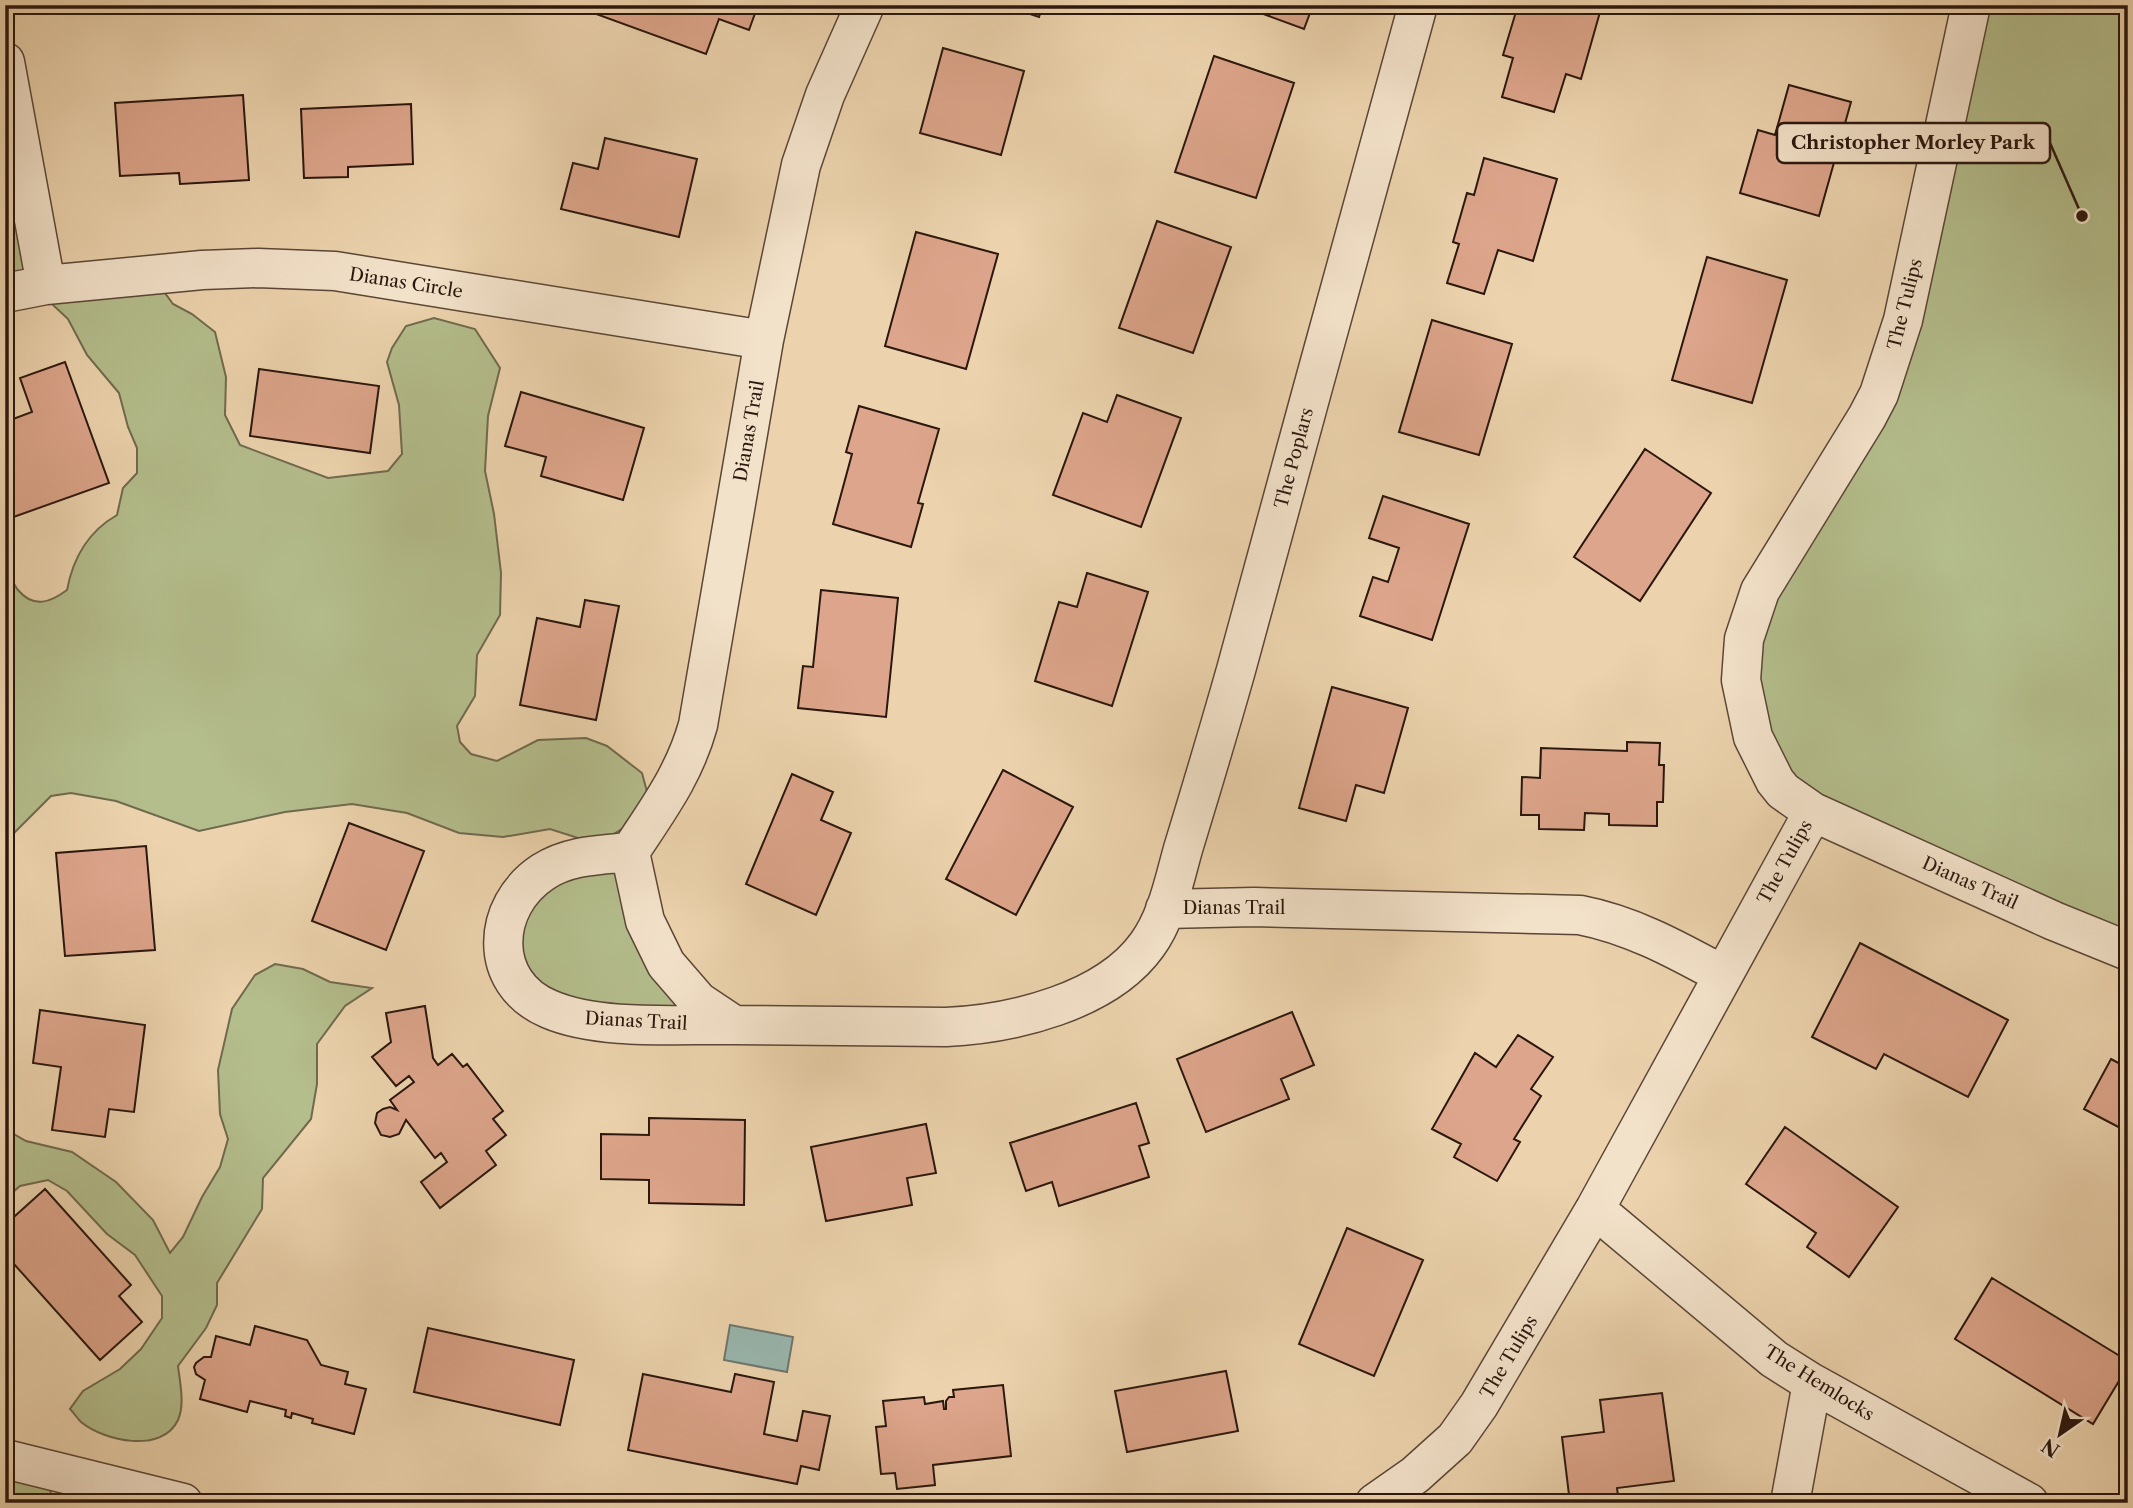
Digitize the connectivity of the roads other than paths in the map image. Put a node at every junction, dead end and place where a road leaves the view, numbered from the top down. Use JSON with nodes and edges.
{"nodes":[{"id":1,"x":865,"y":5,"type":"edge"},
{"id":2,"x":1418,"y":5,"type":"edge"},
{"id":3,"x":1972,"y":5,"type":"edge"},
{"id":4,"x":5,"y":62,"type":"edge"},
{"id":5,"x":46,"y":285,"type":"junction"},
{"id":6,"x":5,"y":293,"type":"edge"},
{"id":7,"x":764,"y":340,"type":"junction"},
{"id":8,"x":1813,"y":812,"type":"junction"},
{"id":9,"x":630,"y":852,"type":"junction"},
{"id":10,"x":1165,"y":909,"type":"junction"},
{"id":11,"x":2128,"y":951,"type":"edge"},
{"id":12,"x":1723,"y":975,"type":"junction"},
{"id":13,"x":734,"y":1025,"type":"junction"},
{"id":14,"x":1595,"y":1209,"type":"junction"},
{"id":15,"x":1812,"y":1383,"type":"junction"},
{"id":16,"x":5,"y":1459,"type":"edge"},
{"id":17,"x":183,"y":1503,"type":"edge"},
{"id":18,"x":1375,"y":1503,"type":"edge"},
{"id":19,"x":1790,"y":1503,"type":"edge"},
{"id":20,"x":2029,"y":1503,"type":"edge"}],
"edges":[{"from":1,"to":7,"type":"street","name":"Dianas Trail"},
{"from":2,"to":10,"type":"street","name":"The Poplars"},
{"from":3,"to":8,"type":"street","name":"The Tulips"},
{"from":4,"to":5,"type":"street"},
{"from":5,"to":6,"type":"street","name":"Dianas Circle"},
{"from":5,"to":7,"type":"street","name":"Dianas Circle"},
{"from":7,"to":9,"type":"street","name":"Dianas Trail"},
{"from":8,"to":11,"type":"street","name":"Dianas Trail"},
{"from":8,"to":12,"type":"street","name":"The Tulips"},
{"from":9,"to":13,"type":"street","name":"Dianas Trail"},
{"from":9,"to":13,"type":"street","name":"Dianas Trail"},
{"from":10,"to":12,"type":"street","name":"Dianas Trail"},
{"from":10,"to":13,"type":"street","name":"Dianas Trail"},
{"from":12,"to":14,"type":"street","name":"The Tulips"},
{"from":14,"to":15,"type":"street","name":"The Hemlocks"},
{"from":14,"to":18,"type":"street","name":"The Tulips"},
{"from":15,"to":19,"type":"street"},
{"from":15,"to":20,"type":"street","name":"The Hemlocks"},
{"from":16,"to":17,"type":"street"}]}
